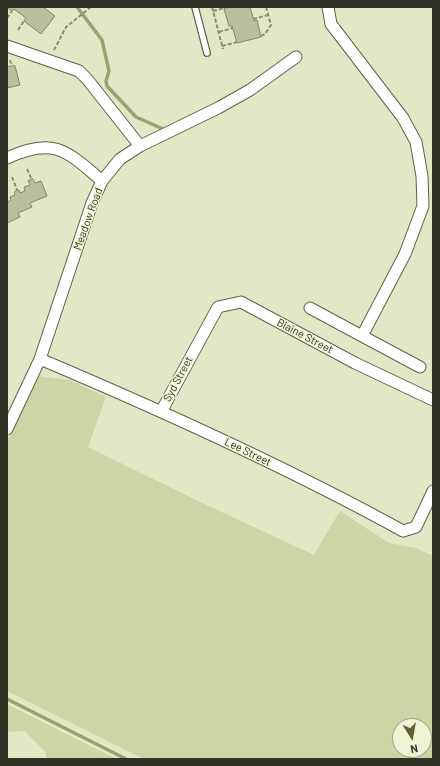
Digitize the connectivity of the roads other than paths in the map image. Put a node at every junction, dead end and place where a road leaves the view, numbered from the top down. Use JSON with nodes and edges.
{"nodes":[{"id":1,"x":195,"y":7,"type":"edge"},
{"id":2,"x":328,"y":7,"type":"edge"},
{"id":3,"x":7,"y":46,"type":"edge"},
{"id":4,"x":207,"y":53,"type":"dead end"},
{"id":5,"x":296,"y":57,"type":"dead end"},
{"id":6,"x":140,"y":146,"type":"junction"},
{"id":7,"x":7,"y":158,"type":"edge"},
{"id":8,"x":102,"y":181,"type":"junction"},
{"id":9,"x":310,"y":308,"type":"dead end"},
{"id":10,"x":362,"y":336,"type":"junction"},
{"id":11,"x":195,"y":348,"type":"joint"},
{"id":12,"x":40,"y":359,"type":"junction"},
{"id":13,"x":420,"y":367,"type":"dead end"},
{"id":14,"x":433,"y":400,"type":"edge"},
{"id":15,"x":162,"y":410,"type":"junction"},
{"id":16,"x":7,"y":430,"type":"edge"},
{"id":17,"x":433,"y":491,"type":"edge"}],
"edges":[{"from":1,"to":4,"type":"lane"},
{"from":2,"to":10,"type":"street"},
{"from":3,"to":6,"type":"street"},
{"from":5,"to":6,"type":"street","name":"Meadow Road"},
{"from":6,"to":8,"type":"street","name":"Meadow Road"},
{"from":7,"to":8,"type":"street"},
{"from":8,"to":12,"type":"street","name":"Meadow Road"},
{"from":9,"to":10,"type":"street"},
{"from":10,"to":13,"type":"street"},
{"from":11,"to":14,"type":"street","name":"Blaine Street"},
{"from":11,"to":15,"type":"street","name":"Syd Street"},
{"from":12,"to":15,"type":"street","name":"Lee Street"},
{"from":12,"to":16,"type":"street","name":"Meadow Road"},
{"from":15,"to":17,"type":"street","name":"Lee Street"}]}
